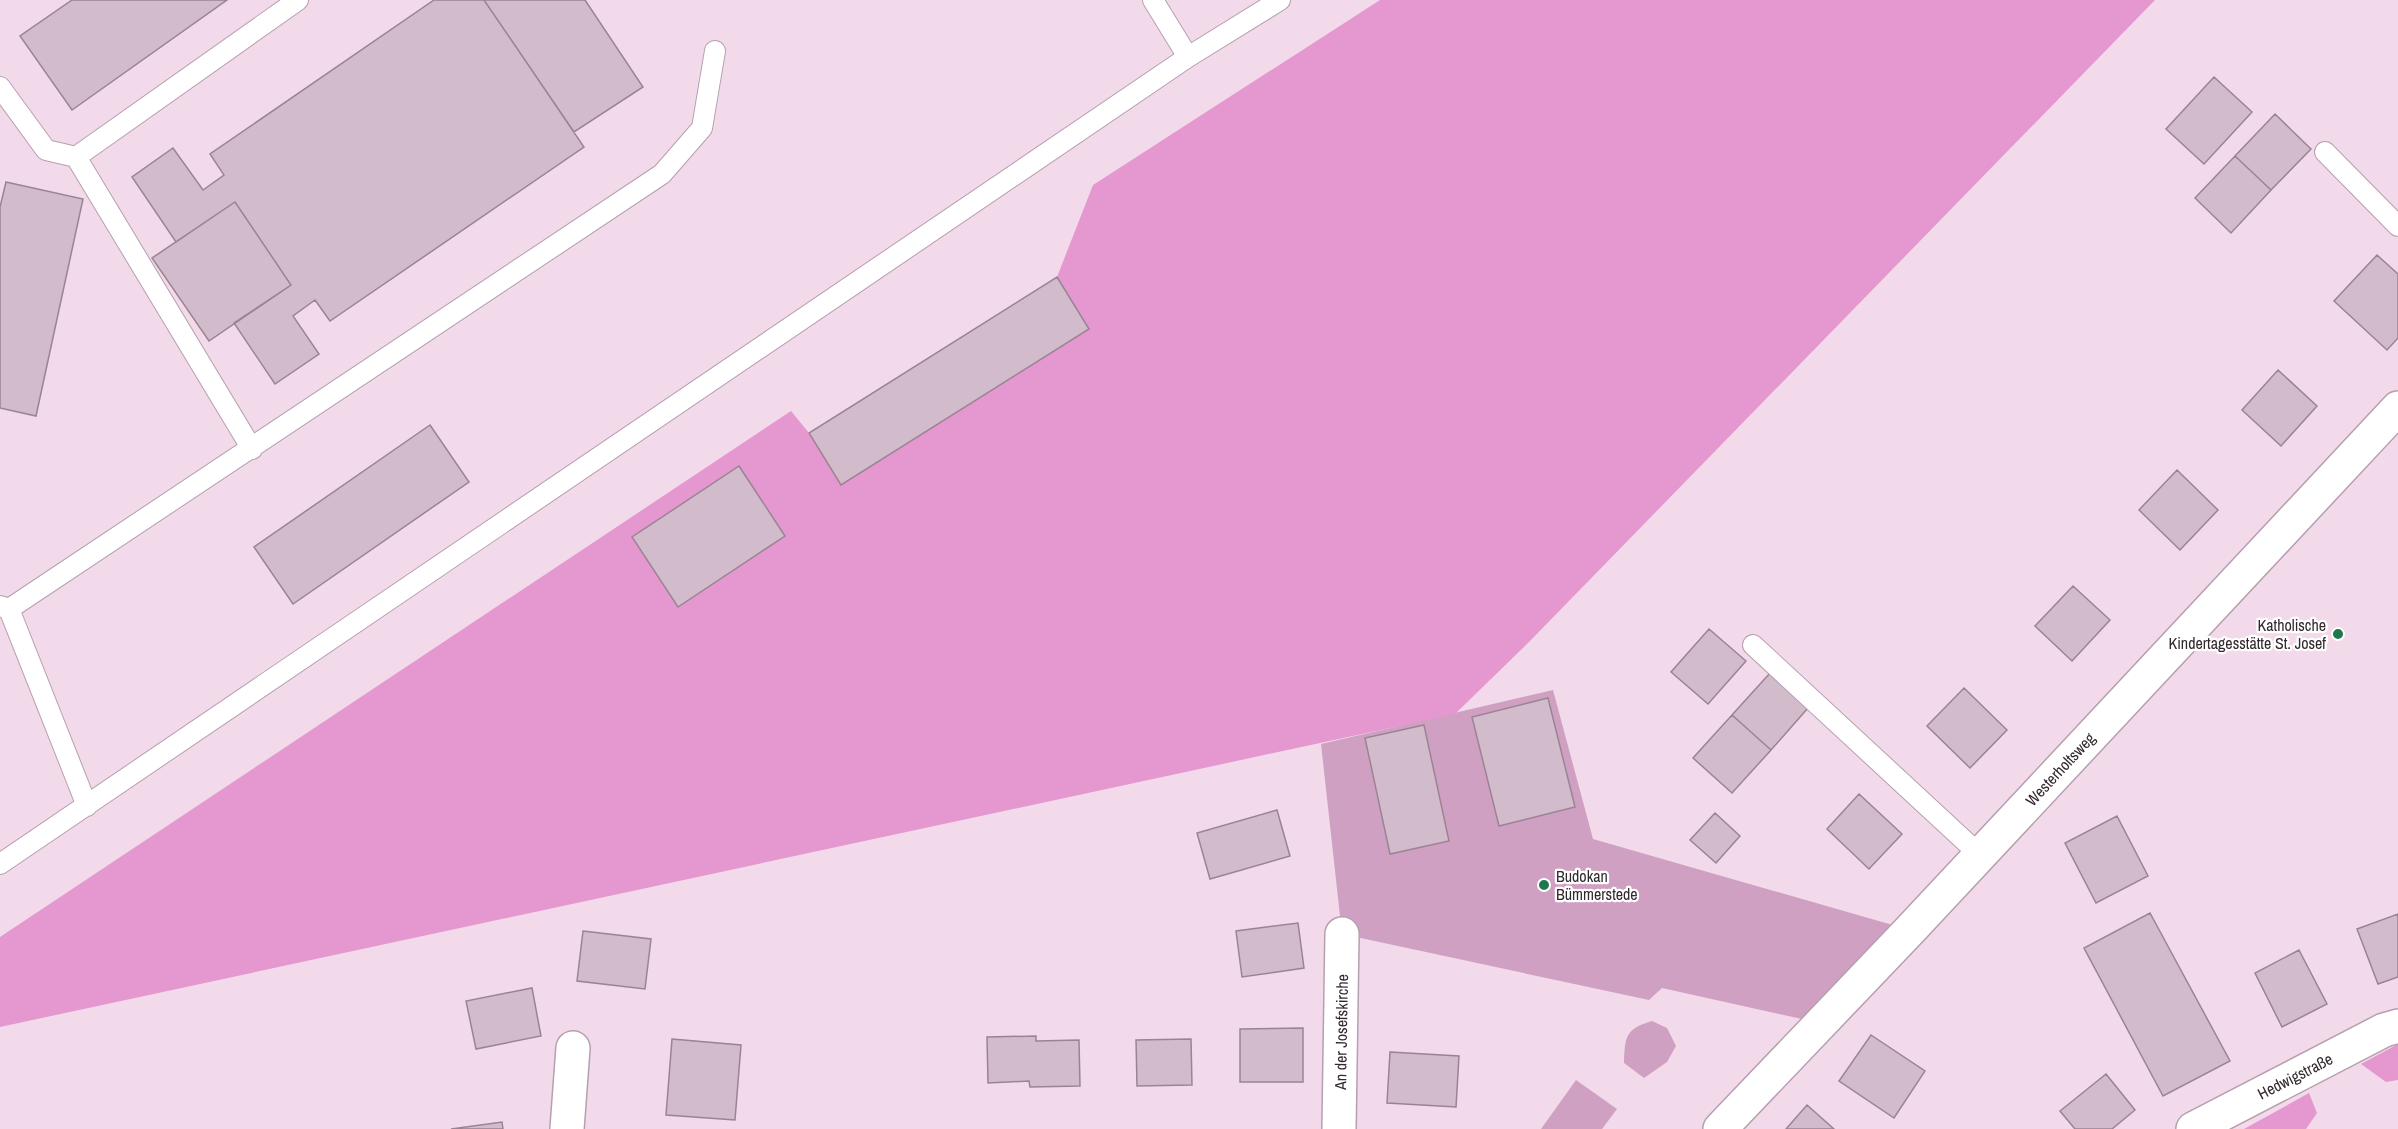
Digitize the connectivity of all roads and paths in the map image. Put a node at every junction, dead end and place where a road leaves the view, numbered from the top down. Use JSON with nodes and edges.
{"nodes":[{"id":1,"x":298,"y":0,"type":"edge"},
{"id":2,"x":1153,"y":0,"type":"edge"},
{"id":3,"x":1280,"y":0,"type":"edge"},
{"id":4,"x":715,"y":51,"type":"dead end"},
{"id":5,"x":1188,"y":57,"type":"junction"},
{"id":6,"x":0,"y":87,"type":"edge"},
{"id":7,"x":2325,"y":152,"type":"dead end"},
{"id":8,"x":76,"y":158,"type":"junction"},
{"id":9,"x":2398,"y":226,"type":"edge"},
{"id":10,"x":2398,"y":408,"type":"edge"},
{"id":11,"x":252,"y":449,"type":"junction"},
{"id":12,"x":5,"y":607,"type":"edge"},
{"id":13,"x":1754,"y":645,"type":"dead end"},
{"id":14,"x":87,"y":806,"type":"junction"},
{"id":15,"x":1980,"y":855,"type":"junction"},
{"id":16,"x":0,"y":864,"type":"edge"},
{"id":17,"x":1342,"y":934,"type":"dead end"},
{"id":18,"x":2398,"y":1026,"type":"edge"},
{"id":19,"x":573,"y":1048,"type":"dead end"},
{"id":20,"x":567,"y":1129,"type":"edge"},
{"id":21,"x":1339,"y":1129,"type":"edge"},
{"id":22,"x":1720,"y":1129,"type":"edge"},
{"id":23,"x":2193,"y":1129,"type":"edge"}],
"edges":[{"from":1,"to":8,"type":"lane"},
{"from":2,"to":5,"type":"lane"},
{"from":3,"to":5,"type":"lane"},
{"from":4,"to":11,"type":"lane"},
{"from":5,"to":14,"type":"lane"},
{"from":6,"to":8,"type":"lane"},
{"from":7,"to":9,"type":"lane"},
{"from":8,"to":11,"type":"lane"},
{"from":10,"to":15,"type":"street","name":"Westerholtsweg"},
{"from":11,"to":12,"type":"lane"},
{"from":12,"to":14,"type":"lane"},
{"from":13,"to":15,"type":"lane"},
{"from":14,"to":16,"type":"lane"},
{"from":15,"to":22,"type":"street","name":"Westerholtsweg"},
{"from":17,"to":21,"type":"street","name":"An der Josefskirche"},
{"from":18,"to":23,"type":"street","name":"Hedwigstraße"},
{"from":19,"to":20,"type":"street"}]}
